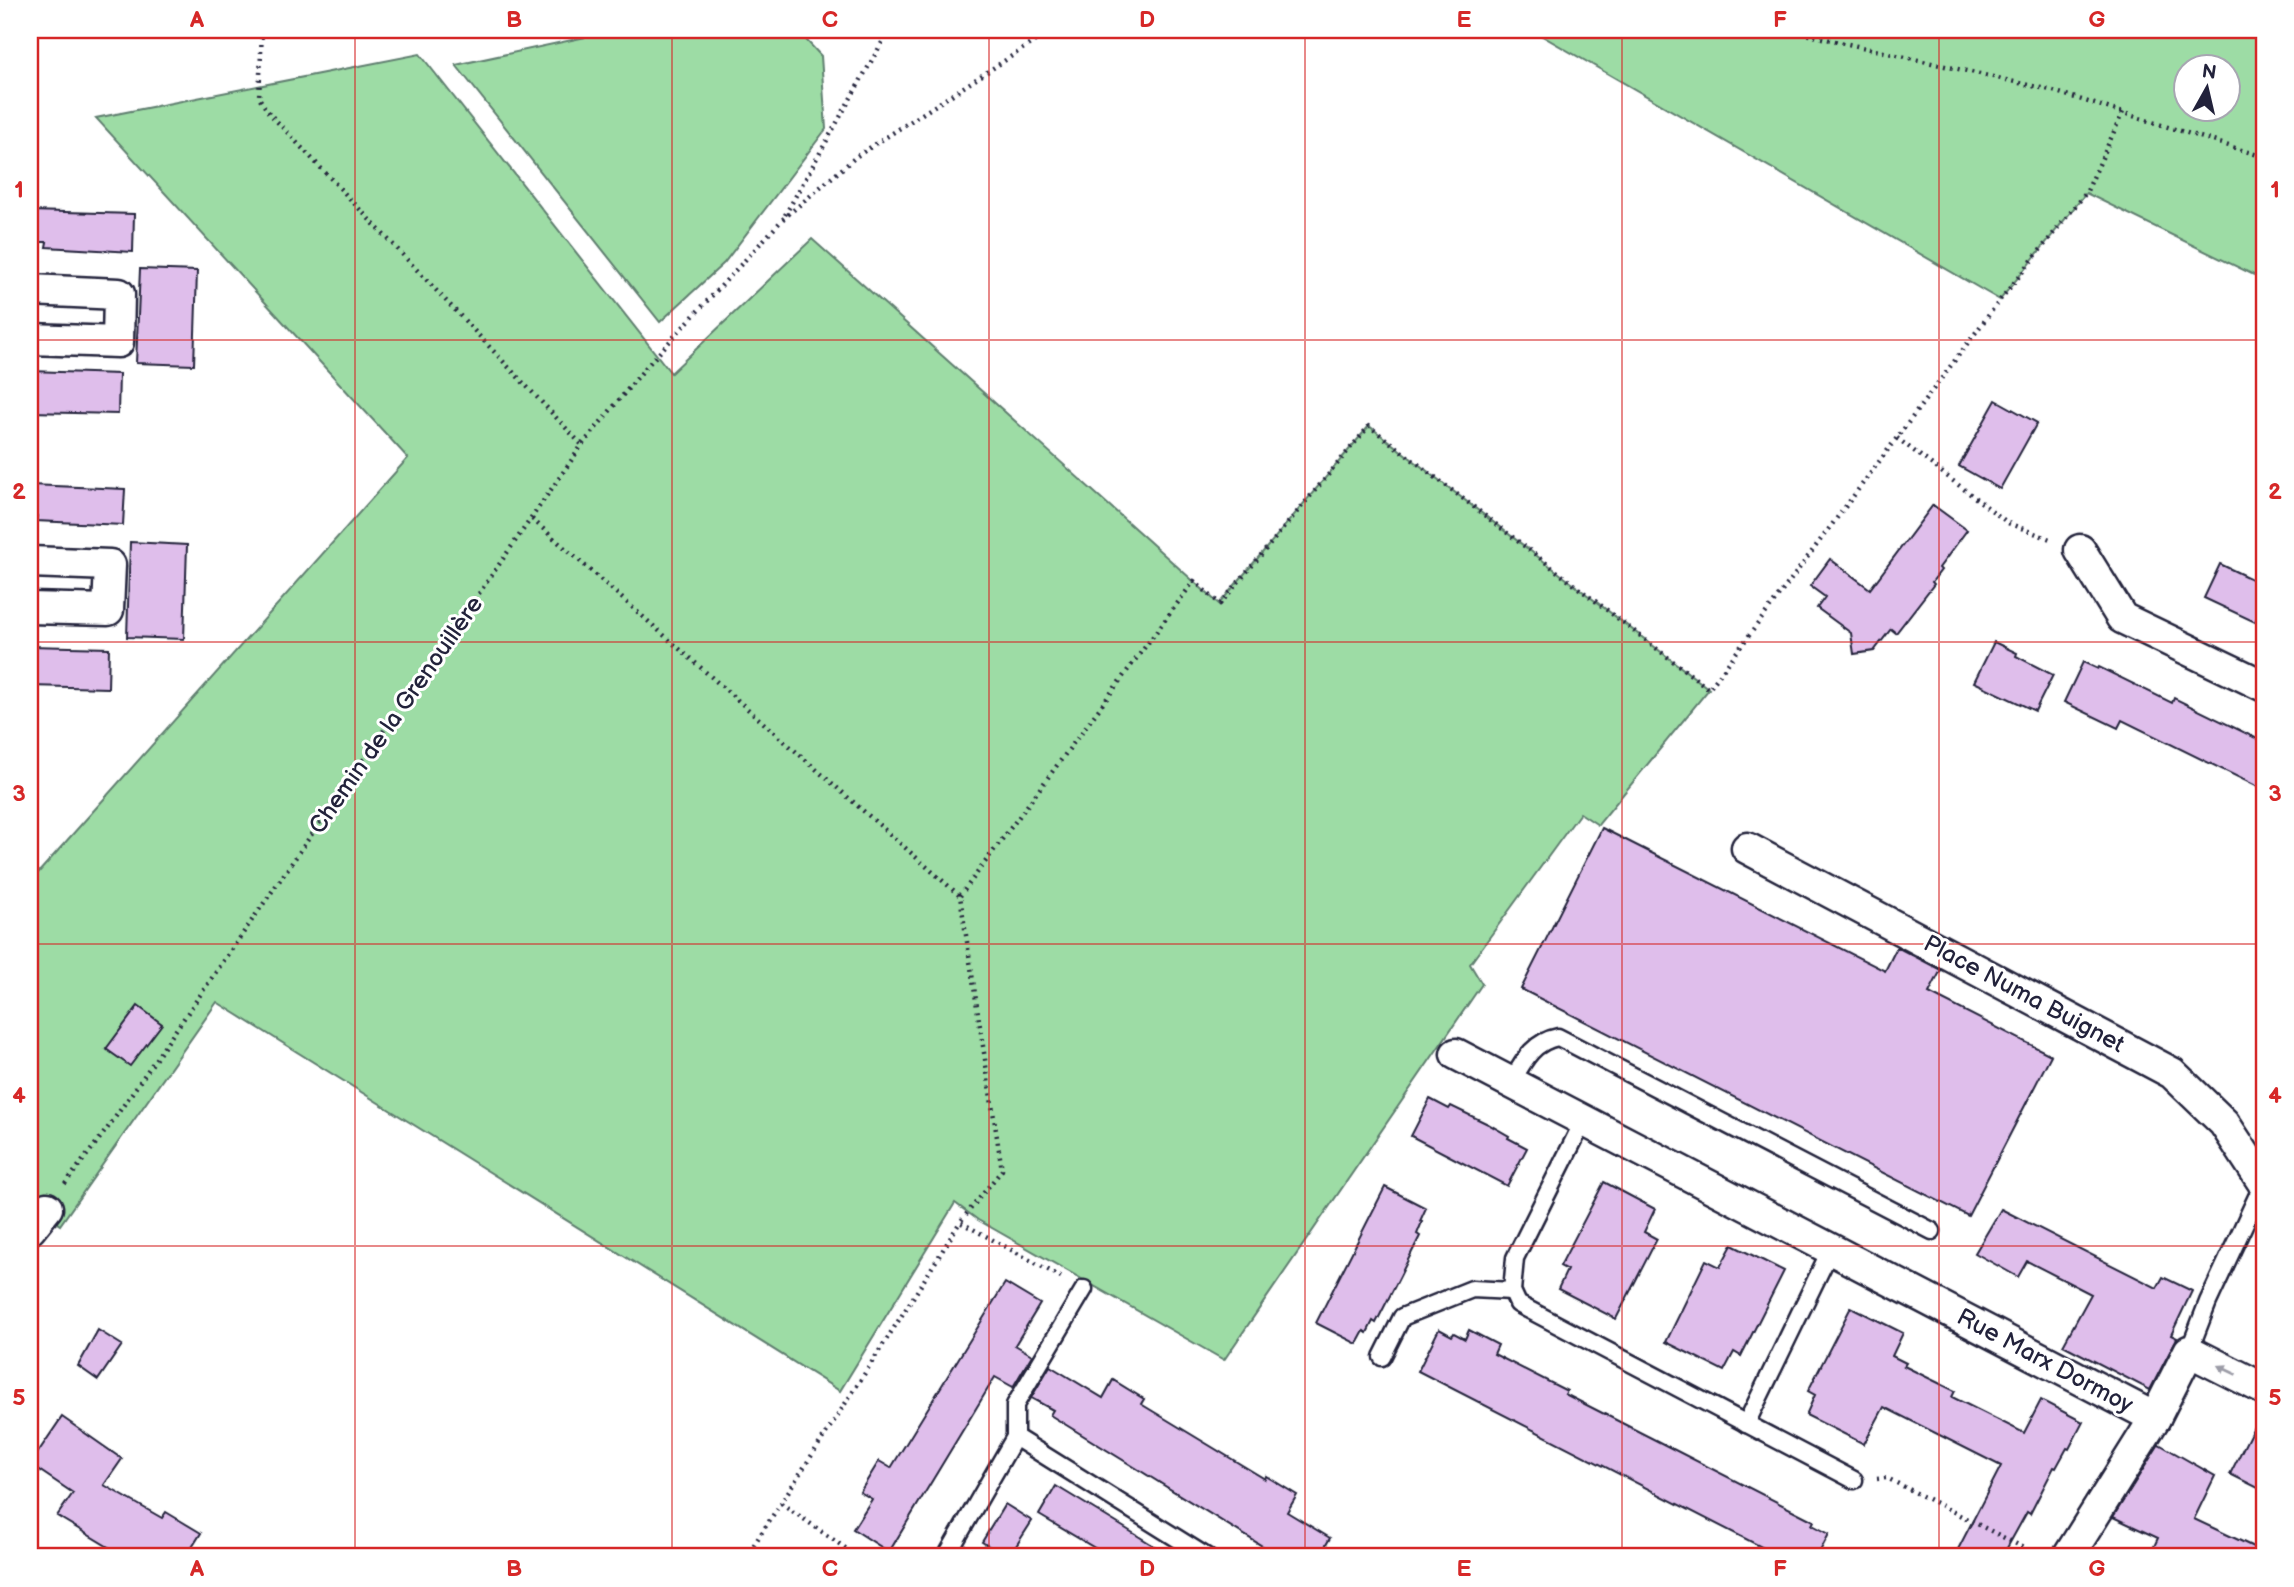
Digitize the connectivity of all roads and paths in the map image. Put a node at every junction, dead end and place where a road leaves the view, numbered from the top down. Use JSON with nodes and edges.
{"nodes":[{"id":1,"x":262,"y":30,"type":"edge"},
{"id":2,"x":890,"y":30,"type":"edge"},
{"id":3,"x":1052,"y":30,"type":"edge"},
{"id":4,"x":1787,"y":30,"type":"edge"},
{"id":5,"x":2123,"y":112,"type":"junction"},
{"id":6,"x":2264,"y":157,"type":"edge"},
{"id":7,"x":783,"y":219,"type":"junction"},
{"id":8,"x":30,"y":290,"type":"edge"},
{"id":9,"x":30,"y":339,"type":"edge"},
{"id":10,"x":1897,"y":438,"type":"junction"},
{"id":11,"x":582,"y":445,"type":"junction"},
{"id":12,"x":532,"y":519,"type":"junction"},
{"id":13,"x":2080,"y":550,"type":"joint"},
{"id":14,"x":30,"y":562,"type":"edge"},
{"id":15,"x":30,"y":608,"type":"edge"},
{"id":16,"x":2264,"y":686,"type":"edge"},
{"id":17,"x":1747,"y":848,"type":"dead end"},
{"id":18,"x":960,"y":896,"type":"junction"},
{"id":19,"x":1456,"y":1054,"type":"dead end"},
{"id":20,"x":1511,"y":1083,"type":"junction"},
{"id":21,"x":1584,"y":1120,"type":"junction"},
{"id":22,"x":2264,"y":1184,"type":"edge"},
{"id":23,"x":38,"y":1218,"type":"edge"},
{"id":24,"x":960,"y":1222,"type":"junction"},
{"id":25,"x":1932,"y":1231,"type":"dead end"},
{"id":26,"x":1832,"y":1250,"type":"junction"},
{"id":27,"x":1083,"y":1290,"type":"joint"},
{"id":28,"x":1512,"y":1291,"type":"junction"},
{"id":29,"x":2189,"y":1351,"type":"junction"},
{"id":30,"x":1382,"y":1357,"type":"dead end"},
{"id":31,"x":2264,"y":1388,"type":"edge"},
{"id":32,"x":2155,"y":1418,"type":"junction"},
{"id":33,"x":1746,"y":1423,"type":"junction"},
{"id":34,"x":1015,"y":1437,"type":"junction"},
{"id":35,"x":1854,"y":1480,"type":"joint"},
{"id":36,"x":781,"y":1503,"type":"junction"},
{"id":37,"x":746,"y":1557,"type":"edge"},
{"id":38,"x":858,"y":1557,"type":"edge"},
{"id":39,"x":946,"y":1557,"type":"edge"},
{"id":40,"x":1208,"y":1557,"type":"edge"},
{"id":41,"x":2043,"y":1557,"type":"edge"},
{"id":42,"x":2068,"y":1557,"type":"edge"}],
"edges":[{"from":1,"to":11,"type":"path"},
{"from":2,"to":7,"type":"path"},
{"from":3,"to":7,"type":"path"},
{"from":4,"to":5,"type":"path"},
{"from":5,"to":6,"type":"path"},
{"from":5,"to":10,"type":"path"},
{"from":7,"to":11,"type":"path","name":"Chemin de la Grenouillère"},
{"from":8,"to":9,"type":"street"},
{"from":10,"to":13,"type":"path"},
{"from":10,"to":18,"type":"path"},
{"from":11,"to":12,"type":"path","name":"Chemin de la Grenouillère"},
{"from":12,"to":18,"type":"path"},
{"from":12,"to":23,"type":"path","name":"Chemin de la Grenouillère"},
{"from":13,"to":16,"type":"street"},
{"from":14,"to":15,"type":"street"},
{"from":17,"to":22,"type":"street","name":"Place Numa Buignet"},
{"from":18,"to":24,"type":"path"},
{"from":19,"to":20,"type":"street","name":"Rue Marx Dormoy"},
{"from":20,"to":21,"type":"street","name":"Rue Marx Dormoy"},
{"from":20,"to":25,"type":"lane"},
{"from":21,"to":26,"type":"street","name":"Rue Marx Dormoy"},
{"from":21,"to":28,"type":"lane"},
{"from":22,"to":29,"type":"lane"},
{"from":24,"to":27,"type":"path"},
{"from":24,"to":36,"type":"path"},
{"from":26,"to":32,"type":"street","name":"Rue Marx Dormoy"},
{"from":26,"to":33,"type":"lane"},
{"from":27,"to":34,"type":"lane"},
{"from":28,"to":30,"type":"lane"},
{"from":28,"to":33,"type":"lane"},
{"from":31,"to":29,"type":"street","one_way":true},
{"from":29,"to":32,"type":"street","name":"Rue Marx Dormoy"},
{"from":32,"to":42,"type":"street"},
{"from":33,"to":35,"type":"lane"},
{"from":34,"to":39,"type":"lane"},
{"from":34,"to":40,"type":"lane"},
{"from":35,"to":41,"type":"path"},
{"from":36,"to":37,"type":"path"},
{"from":36,"to":38,"type":"path"}]}
